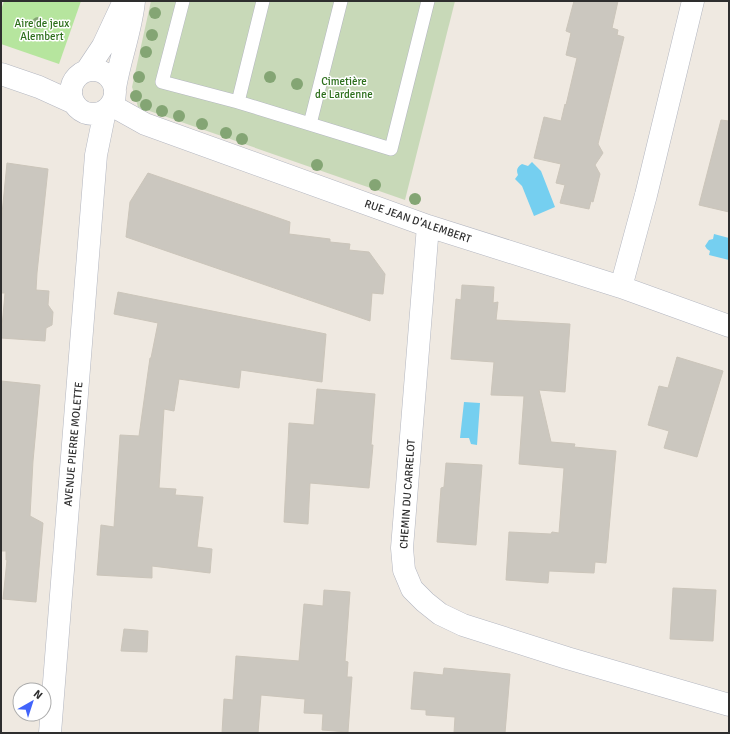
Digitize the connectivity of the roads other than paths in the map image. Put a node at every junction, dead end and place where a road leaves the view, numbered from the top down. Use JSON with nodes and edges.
{"nodes":[{"id":1,"x":124,"y":1,"type":"edge"},
{"id":2,"x":134,"y":1,"type":"edge"},
{"id":3,"x":183,"y":1,"type":"edge"},
{"id":4,"x":263,"y":1,"type":"edge"},
{"id":5,"x":341,"y":1,"type":"edge"},
{"id":6,"x":428,"y":1,"type":"edge"},
{"id":7,"x":693,"y":1,"type":"edge"},
{"id":8,"x":1,"y":74,"type":"edge"},
{"id":9,"x":81,"y":74,"type":"junction"},
{"id":10,"x":39,"y":87,"type":"junction"},
{"id":11,"x":111,"y":101,"type":"junction"},
{"id":12,"x":238,"y":102,"type":"junction"},
{"id":13,"x":77,"y":107,"type":"junction"},
{"id":14,"x":310,"y":124,"type":"junction"},
{"id":15,"x":96,"y":155,"type":"junction"},
{"id":16,"x":428,"y":226,"type":"junction"},
{"id":17,"x":621,"y":287,"type":"junction"},
{"id":18,"x":729,"y":326,"type":"edge"},
{"id":19,"x":729,"y":705,"type":"edge"},
{"id":20,"x":50,"y":733,"type":"edge"}],
"edges":[{"from":1,"to":9,"type":"street","name":"AVENUE PIERRE MOLETTE"},
{"from":2,"to":11,"type":"street","name":"AVENUE PIERRE MOLETTE"},
{"from":3,"to":12,"type":"lane"},
{"from":4,"to":12,"type":"lane"},
{"from":5,"to":14,"type":"lane"},
{"from":6,"to":14,"type":"lane"},
{"from":7,"to":17,"type":"street"},
{"from":8,"to":10,"type":"street"},
{"from":9,"to":10,"type":"street"},
{"from":9,"to":11,"type":"street"},
{"from":9,"to":13,"type":"street","name":"AVENUE PIERRE MOLETTE"},
{"from":10,"to":13,"type":"street"},
{"from":11,"to":13,"type":"street"},
{"from":11,"to":15,"type":"street","name":"AVENUE PIERRE MOLETTE"},
{"from":11,"to":16,"type":"street","name":"RUE JEAN D'ALEMBERT"},
{"from":12,"to":14,"type":"lane"},
{"from":13,"to":15,"type":"street","name":"AVENUE PIERRE MOLETTE"},
{"from":15,"to":20,"type":"street","name":"AVENUE PIERRE MOLETTE"},
{"from":16,"to":17,"type":"street","name":"RUE JEAN D'ALEMBERT"},
{"from":16,"to":19,"type":"street","name":"CHEMIN DU CARRELOT"},
{"from":17,"to":18,"type":"street","name":"RUE JEAN D'ALEMBERT"}]}
